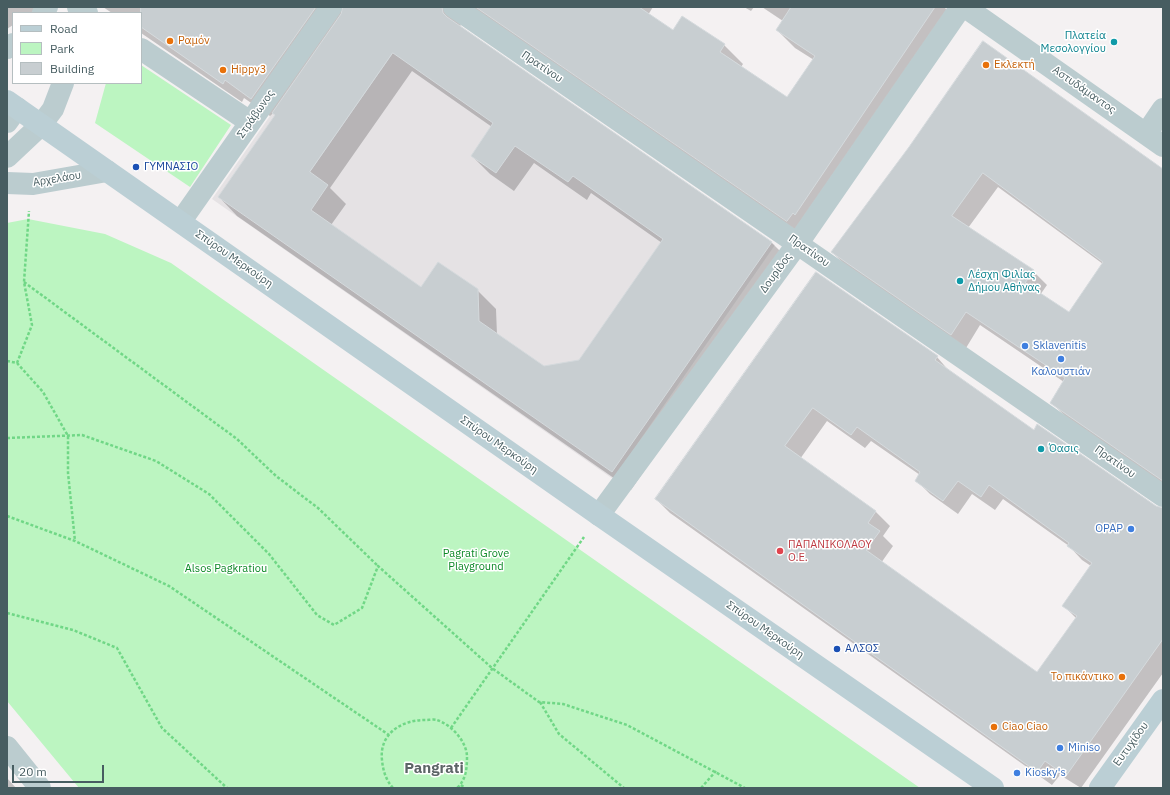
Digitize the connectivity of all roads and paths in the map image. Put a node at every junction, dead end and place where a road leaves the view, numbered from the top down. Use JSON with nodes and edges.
{"nodes":[{"id":1,"x":330,"y":7,"type":"edge"},
{"id":2,"x":454,"y":7,"type":"edge"},
{"id":3,"x":961,"y":7,"type":"edge"},
{"id":4,"x":965,"y":7,"type":"edge"},
{"id":5,"x":142,"y":50,"type":"edge"},
{"id":6,"x":63,"y":84,"type":"edge"},
{"id":7,"x":1163,"y":109,"type":"edge"},
{"id":8,"x":10,"y":110,"type":"edge"},
{"id":9,"x":250,"y":122,"type":"junction"},
{"id":10,"x":41,"y":125,"type":"junction"},
{"id":11,"x":1146,"y":134,"type":"junction"},
{"id":12,"x":1163,"y":146,"type":"edge"},
{"id":13,"x":7,"y":157,"type":"edge"},
{"id":14,"x":107,"y":171,"type":"junction"},
{"id":15,"x":7,"y":183,"type":"edge"},
{"id":16,"x":33,"y":184,"type":"junction"},
{"id":17,"x":181,"y":222,"type":"junction"},
{"id":18,"x":798,"y":243,"type":"junction"},
{"id":19,"x":24,"y":282,"type":"junction"},
{"id":20,"x":7,"y":361,"type":"edge"},
{"id":21,"x":17,"y":363,"type":"junction"},
{"id":22,"x":68,"y":436,"type":"junction"},
{"id":23,"x":7,"y":438,"type":"edge"},
{"id":24,"x":1163,"y":496,"type":"edge"},
{"id":25,"x":599,"y":515,"type":"junction"},
{"id":26,"x":7,"y":516,"type":"edge"},
{"id":27,"x":75,"y":541,"type":"junction"},
{"id":28,"x":378,"y":566,"type":"junction"},
{"id":29,"x":7,"y":613,"type":"edge"},
{"id":30,"x":492,"y":668,"type":"junction"},
{"id":31,"x":1163,"y":700,"type":"edge"},
{"id":32,"x":540,"y":702,"type":"junction"},
{"id":33,"x":451,"y":728,"type":"junction"},
{"id":34,"x":389,"y":735,"type":"junction"},
{"id":35,"x":7,"y":747,"type":"edge"},
{"id":36,"x":716,"y":771,"type":"junction"},
{"id":37,"x":461,"y":785,"type":"junction"},
{"id":38,"x":40,"y":788,"type":"edge"},
{"id":39,"x":227,"y":788,"type":"edge"},
{"id":40,"x":393,"y":788,"type":"edge"},
{"id":41,"x":457,"y":788,"type":"edge"},
{"id":42,"x":465,"y":788,"type":"edge"},
{"id":43,"x":624,"y":788,"type":"edge"},
{"id":44,"x":701,"y":788,"type":"edge"},
{"id":45,"x":745,"y":788,"type":"edge"},
{"id":46,"x":993,"y":788,"type":"edge"},
{"id":47,"x":1100,"y":788,"type":"edge"}],
"edges":[{"from":1,"to":9,"type":"street","name":"Στράβωνος"},
{"from":2,"to":18,"type":"street","name":"Πρατίνου"},
{"from":3,"to":18,"type":"street","name":"Δουρίδος"},
{"from":4,"to":11,"type":"street","name":"Αστυδάμαντος"},
{"from":5,"to":9,"type":"street"},
{"from":6,"to":10,"type":"street"},
{"from":7,"to":11,"type":"street"},
{"from":8,"to":10,"type":"main road","name":"Σπύρου Μερκούρη"},
{"from":9,"to":17,"type":"street","name":"Στράβωνος"},
{"from":10,"to":13,"type":"street"},
{"from":10,"to":14,"type":"main road","name":"Σπύρου Μερκούρη"},
{"from":11,"to":12,"type":"street","name":"Αστυδάμαντος"},
{"from":14,"to":16,"type":"street","name":"Αρχελάου"},
{"from":14,"to":17,"type":"main road","name":"Σπύρου Μερκούρη"},
{"from":15,"to":16,"type":"street","name":"Αρχελάου"},
{"from":16,"to":19,"type":"path"},
{"from":17,"to":25,"type":"main road","name":"Σπύρου Μερκούρη"},
{"from":18,"to":24,"type":"street","name":"Πρατίνου"},
{"from":18,"to":25,"type":"street","name":"Δουρίδος"},
{"from":19,"to":21,"type":"path"},
{"from":19,"to":28,"type":"path"},
{"from":20,"to":21,"type":"path"},
{"from":21,"to":22,"type":"path"},
{"from":22,"to":23,"type":"path"},
{"from":22,"to":27,"type":"path"},
{"from":22,"to":28,"type":"path"},
{"from":25,"to":30,"type":"path"},
{"from":25,"to":46,"type":"main road","name":"Σπύρου Μερκούρη"},
{"from":26,"to":27,"type":"path"},
{"from":27,"to":34,"type":"path"},
{"from":28,"to":30,"type":"path"},
{"from":29,"to":39,"type":"path"},
{"from":30,"to":32,"type":"path"},
{"from":30,"to":33,"type":"path"},
{"from":31,"to":47,"type":"main road","name":"Ευτυχίδου"},
{"from":32,"to":36,"type":"path"},
{"from":32,"to":43,"type":"path"},
{"from":33,"to":34,"type":"path"},
{"from":33,"to":37,"type":"path"},
{"from":34,"to":40,"type":"path"},
{"from":35,"to":38,"type":"street"},
{"from":36,"to":44,"type":"path"},
{"from":36,"to":45,"type":"path"},
{"from":37,"to":41,"type":"path"},
{"from":37,"to":42,"type":"path"}]}
